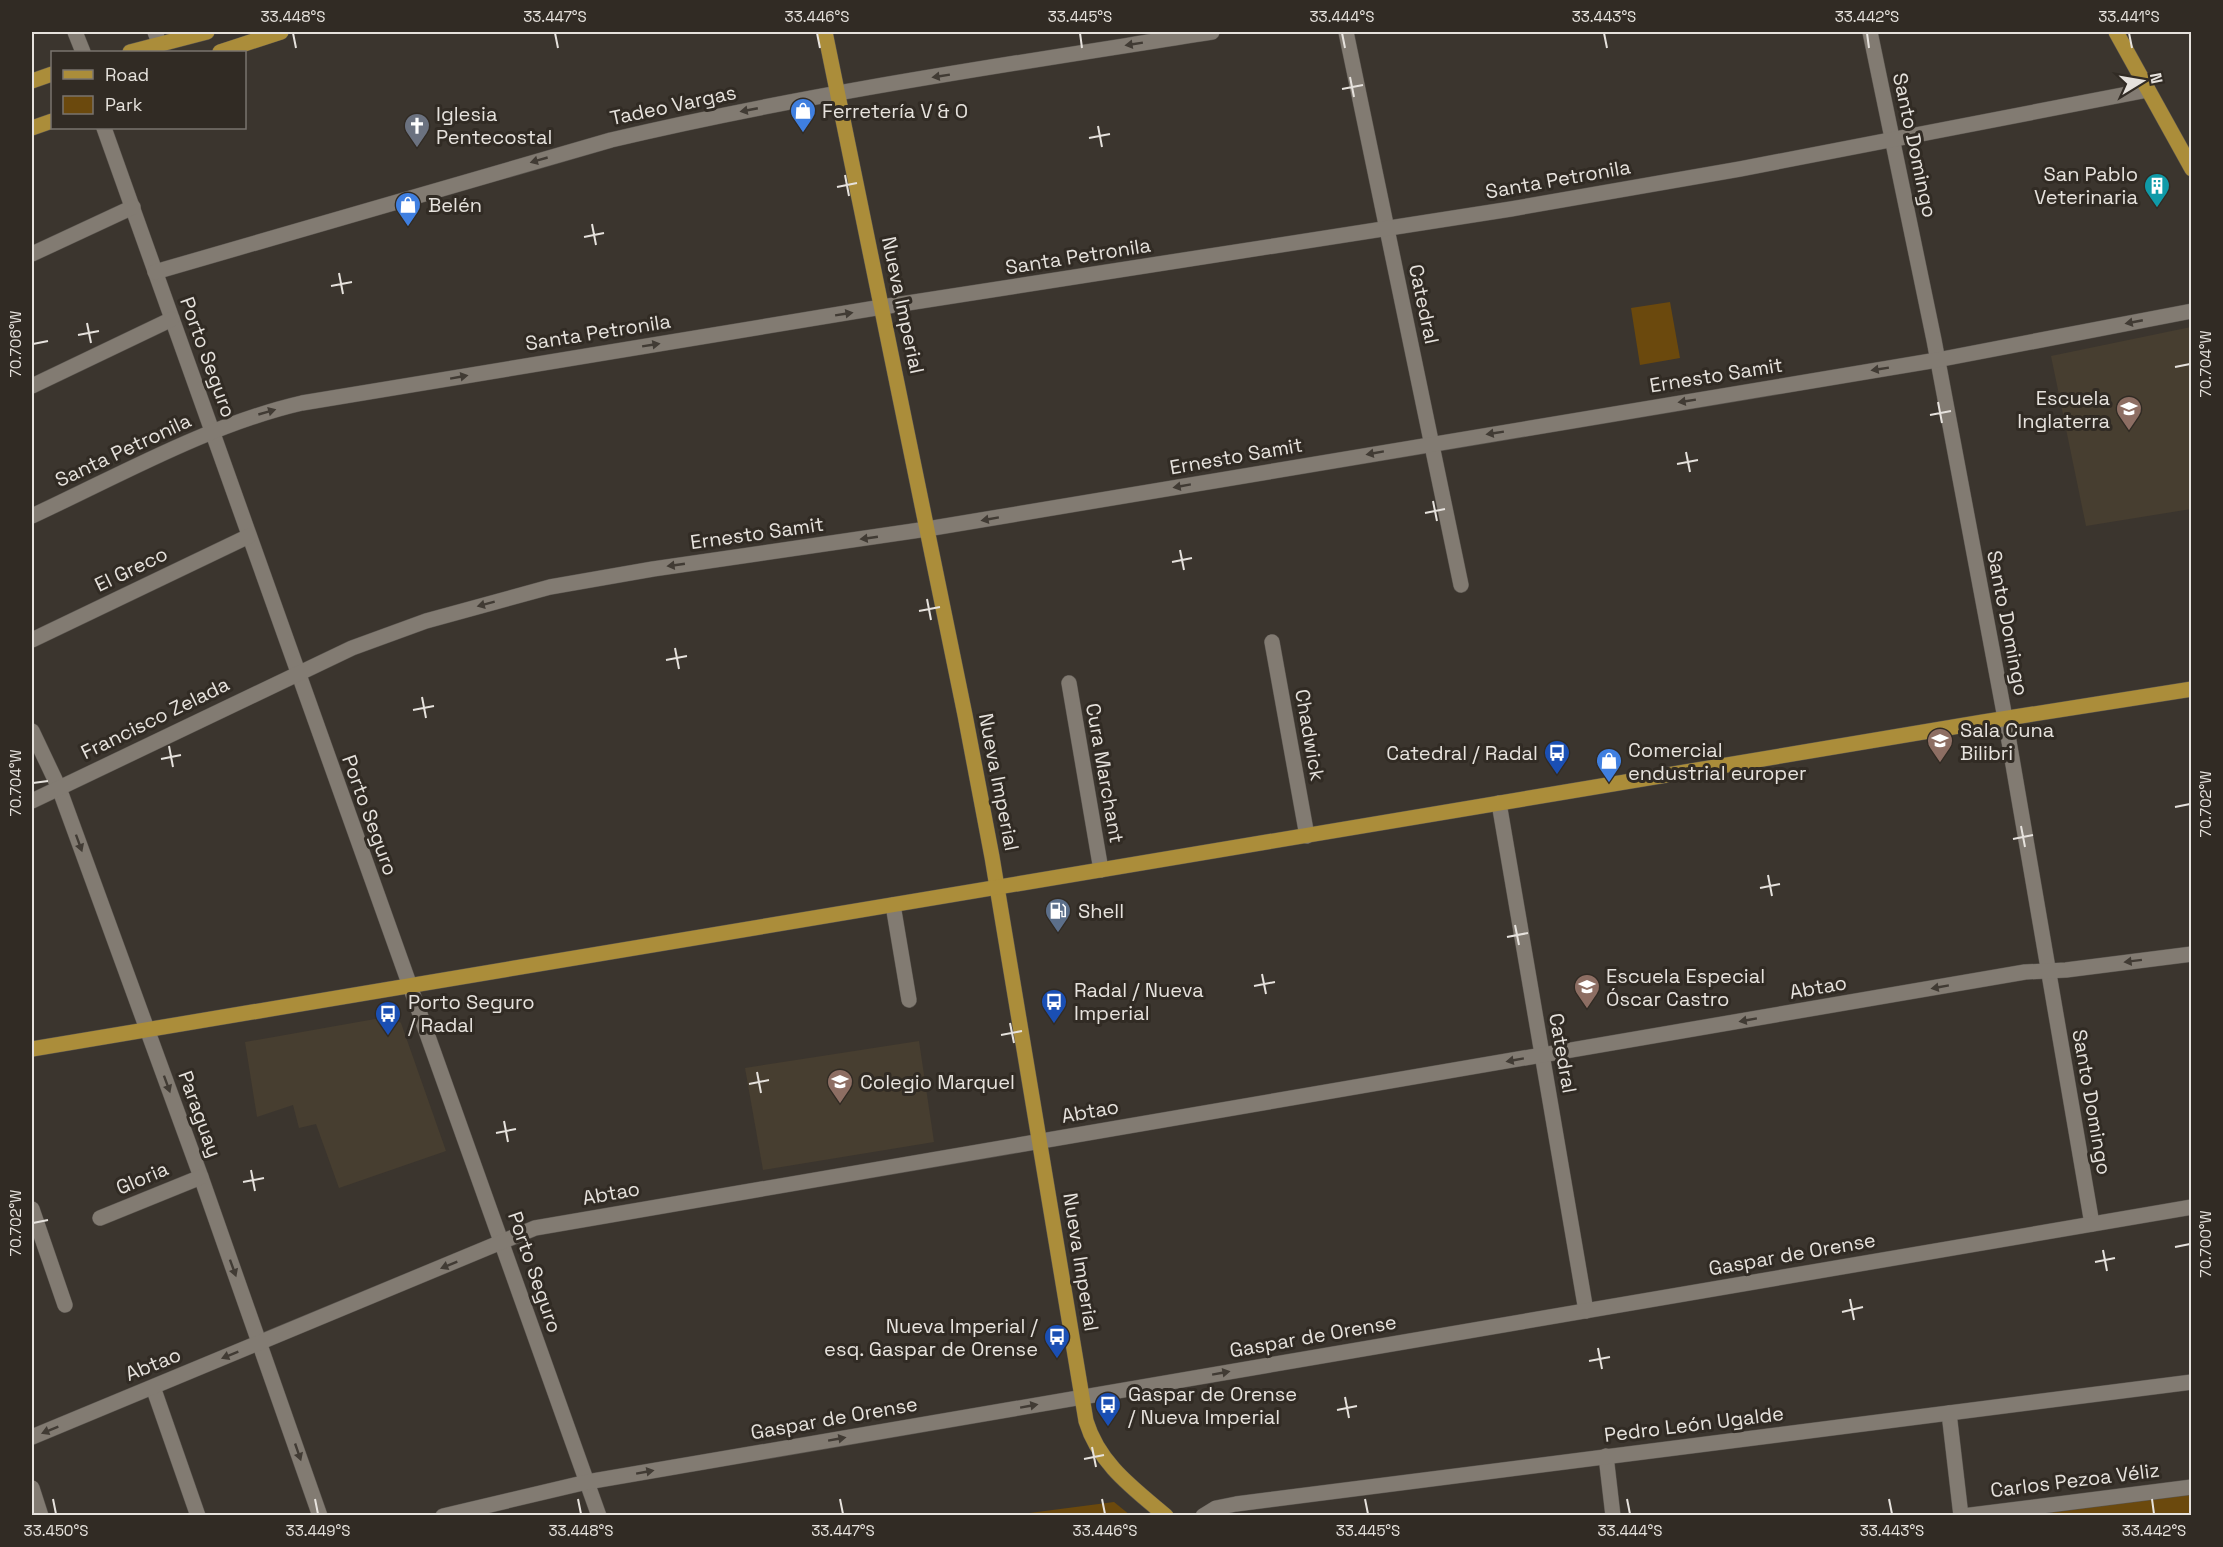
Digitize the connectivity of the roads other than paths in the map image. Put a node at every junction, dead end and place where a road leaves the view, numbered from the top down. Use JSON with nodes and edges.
{"nodes":[{"id":1,"x":75,"y":32,"type":"edge"},
{"id":2,"x":207,"y":32,"type":"edge"},
{"id":3,"x":281,"y":32,"type":"edge"},
{"id":4,"x":825,"y":32,"type":"edge"},
{"id":5,"x":1212,"y":32,"type":"edge"},
{"id":6,"x":1346,"y":32,"type":"edge"},
{"id":7,"x":1870,"y":32,"type":"edge"},
{"id":8,"x":2116,"y":32,"type":"edge"},
{"id":9,"x":157,"y":38,"type":"edge"},
{"id":10,"x":83,"y":51,"type":"edge"},
{"id":11,"x":132,"y":51,"type":"edge"},
{"id":12,"x":223,"y":51,"type":"edge"},
{"id":13,"x":51,"y":74,"type":"edge"},
{"id":14,"x":32,"y":81,"type":"edge"},
{"id":15,"x":2148,"y":90,"type":"junction"},
{"id":16,"x":838,"y":93,"type":"junction"},
{"id":17,"x":51,"y":121,"type":"edge"},
{"id":18,"x":32,"y":128,"type":"edge"},
{"id":19,"x":104,"y":129,"type":"edge"},
{"id":20,"x":1892,"y":140,"type":"junction"},
{"id":21,"x":2192,"y":169,"type":"edge"},
{"id":22,"x":133,"y":207,"type":"junction"},
{"id":23,"x":1387,"y":229,"type":"junction"},
{"id":24,"x":32,"y":254,"type":"edge"},
{"id":25,"x":155,"y":272,"type":"junction"},
{"id":26,"x":882,"y":307,"type":"junction"},
{"id":27,"x":2192,"y":311,"type":"edge"},
{"id":28,"x":172,"y":319,"type":"junction"},
{"id":29,"x":1938,"y":360,"type":"junction"},
{"id":30,"x":32,"y":386,"type":"edge"},
{"id":31,"x":212,"y":431,"type":"junction"},
{"id":32,"x":1432,"y":444,"type":"junction"},
{"id":33,"x":32,"y":516,"type":"edge"},
{"id":34,"x":927,"y":529,"type":"junction"},
{"id":35,"x":249,"y":536,"type":"junction"},
{"id":36,"x":1461,"y":585,"type":"dead end"},
{"id":37,"x":32,"y":640,"type":"edge"},
{"id":38,"x":1272,"y":642,"type":"dead end"},
{"id":39,"x":297,"y":673,"type":"junction"},
{"id":40,"x":1069,"y":683,"type":"dead end"},
{"id":41,"x":2192,"y":689,"type":"edge"},
{"id":42,"x":2005,"y":718,"type":"junction"},
{"id":43,"x":32,"y":731,"type":"edge"},
{"id":44,"x":59,"y":788,"type":"junction"},
{"id":45,"x":32,"y":801,"type":"edge"},
{"id":46,"x":1499,"y":803,"type":"junction"},
{"id":47,"x":1307,"y":836,"type":"junction"},
{"id":48,"x":1101,"y":870,"type":"junction"},
{"id":49,"x":998,"y":887,"type":"junction"},
{"id":50,"x":893,"y":905,"type":"junction"},
{"id":51,"x":2192,"y":954,"type":"edge"},
{"id":52,"x":2047,"y":971,"type":"junction"},
{"id":53,"x":410,"y":986,"type":"junction"},
{"id":54,"x":909,"y":1000,"type":"dead end"},
{"id":55,"x":147,"y":1029,"type":"junction"},
{"id":56,"x":32,"y":1049,"type":"edge"},
{"id":57,"x":1542,"y":1055,"type":"junction"},
{"id":58,"x":1040,"y":1141,"type":"junction"},
{"id":59,"x":201,"y":1177,"type":"junction"},
{"id":60,"x":2192,"y":1207,"type":"edge"},
{"id":61,"x":32,"y":1209,"type":"edge"},
{"id":62,"x":100,"y":1218,"type":"dead end"},
{"id":63,"x":2092,"y":1224,"type":"junction"},
{"id":64,"x":503,"y":1242,"type":"junction"},
{"id":65,"x":64,"y":1305,"type":"dead end"},
{"id":66,"x":1586,"y":1311,"type":"junction"},
{"id":67,"x":260,"y":1343,"type":"junction"},
{"id":68,"x":2192,"y":1382,"type":"edge"},
{"id":69,"x":153,"y":1387,"type":"junction"},
{"id":70,"x":1082,"y":1397,"type":"junction"},
{"id":71,"x":1949,"y":1413,"type":"junction"},
{"id":72,"x":32,"y":1437,"type":"edge"},
{"id":73,"x":1606,"y":1456,"type":"junction"},
{"id":74,"x":587,"y":1482,"type":"junction"},
{"id":75,"x":2192,"y":1487,"type":"edge"},
{"id":76,"x":32,"y":1488,"type":"edge"},
{"id":77,"x":41,"y":1515,"type":"edge"},
{"id":78,"x":198,"y":1515,"type":"edge"},
{"id":79,"x":320,"y":1515,"type":"edge"},
{"id":80,"x":443,"y":1515,"type":"edge"},
{"id":81,"x":599,"y":1515,"type":"edge"},
{"id":82,"x":1166,"y":1515,"type":"edge"},
{"id":83,"x":1203,"y":1515,"type":"edge"},
{"id":84,"x":1613,"y":1515,"type":"edge"},
{"id":85,"x":1962,"y":1515,"type":"edge"}],
"edges":[{"from":1,"to":10,"type":"street"},
{"from":2,"to":9,"type":"main road"},
{"from":3,"to":12,"type":"main road"},
{"from":4,"to":16,"type":"main road","name":"Nueva Imperial"},
{"from":5,"to":16,"type":"street","name":"Tadeo Vargas","one_way":true},
{"from":6,"to":23,"type":"street","name":"Catedral"},
{"from":7,"to":20,"type":"street","name":"Santo Domingo"},
{"from":8,"to":15,"type":"main road"},
{"from":9,"to":11,"type":"main road"},
{"from":13,"to":14,"type":"main road"},
{"from":15,"to":20,"type":"street","name":"Santa Petronila"},
{"from":15,"to":21,"type":"main road"},
{"from":16,"to":25,"type":"street","name":"Tadeo Vargas","one_way":true},
{"from":16,"to":26,"type":"main road","name":"Nueva Imperial"},
{"from":17,"to":18,"type":"main road"},
{"from":19,"to":22,"type":"street","name":"Porto Seguro"},
{"from":20,"to":23,"type":"street","name":"Santa Petronila"},
{"from":20,"to":29,"type":"street","name":"Santo Domingo"},
{"from":22,"to":24,"type":"street"},
{"from":22,"to":25,"type":"street","name":"Porto Seguro"},
{"from":23,"to":26,"type":"street","name":"Santa Petronila"},
{"from":23,"to":32,"type":"street","name":"Catedral"},
{"from":25,"to":28,"type":"street","name":"Porto Seguro"},
{"from":31,"to":26,"type":"street","name":"Santa Petronila","one_way":true},
{"from":26,"to":34,"type":"main road","name":"Nueva Imperial"},
{"from":27,"to":29,"type":"street","name":"Ernesto Samit","one_way":true},
{"from":28,"to":30,"type":"street"},
{"from":28,"to":31,"type":"street","name":"Porto Seguro"},
{"from":29,"to":32,"type":"street","name":"Ernesto Samit","one_way":true},
{"from":29,"to":42,"type":"street","name":"Santo Domingo"},
{"from":31,"to":33,"type":"street","name":"Santa Petronila"},
{"from":31,"to":35,"type":"street","name":"Porto Seguro"},
{"from":32,"to":34,"type":"street","name":"Ernesto Samit","one_way":true},
{"from":32,"to":36,"type":"street","name":"Catedral"},
{"from":34,"to":39,"type":"street","name":"Ernesto Samit","one_way":true},
{"from":34,"to":49,"type":"main road","name":"Nueva Imperial"},
{"from":35,"to":37,"type":"street","name":"El Greco"},
{"from":35,"to":39,"type":"street","name":"Porto Seguro"},
{"from":38,"to":47,"type":"street","name":"Chadwick"},
{"from":39,"to":44,"type":"street","name":"Francisco Zelada"},
{"from":39,"to":53,"type":"street","name":"Porto Seguro"},
{"from":40,"to":48,"type":"street","name":"Cura Marchant"},
{"from":41,"to":42,"type":"main road"},
{"from":42,"to":46,"type":"main road"},
{"from":42,"to":52,"type":"street","name":"Santo Domingo"},
{"from":43,"to":44,"type":"street","name":"Paraguay"},
{"from":44,"to":45,"type":"street","name":"Francisco Zelada"},
{"from":44,"to":55,"type":"street","name":"Paraguay","one_way":true},
{"from":46,"to":47,"type":"main road"},
{"from":46,"to":57,"type":"street","name":"Catedral"},
{"from":47,"to":48,"type":"main road"},
{"from":48,"to":49,"type":"main road"},
{"from":49,"to":50,"type":"main road"},
{"from":49,"to":58,"type":"main road","name":"Nueva Imperial"},
{"from":50,"to":53,"type":"main road"},
{"from":50,"to":54,"type":"street"},
{"from":51,"to":52,"type":"street","name":"Abtao","one_way":true},
{"from":52,"to":57,"type":"street","name":"Abtao","one_way":true},
{"from":52,"to":63,"type":"street","name":"Santo Domingo"},
{"from":53,"to":55,"type":"main road"},
{"from":53,"to":64,"type":"street","name":"Porto Seguro"},
{"from":55,"to":56,"type":"main road"},
{"from":55,"to":59,"type":"street","name":"Paraguay","one_way":true},
{"from":57,"to":58,"type":"street","name":"Abtao","one_way":true},
{"from":57,"to":66,"type":"street","name":"Catedral"},
{"from":58,"to":64,"type":"street","name":"Abtao"},
{"from":58,"to":70,"type":"main road","name":"Nueva Imperial"},
{"from":59,"to":62,"type":"street","name":"Gloria"},
{"from":59,"to":67,"type":"street","name":"Paraguay","one_way":true},
{"from":60,"to":63,"type":"street","name":"Gaspar de Orense"},
{"from":61,"to":65,"type":"street"},
{"from":63,"to":66,"type":"street","name":"Gaspar de Orense"},
{"from":64,"to":67,"type":"street","name":"Abtao","one_way":true},
{"from":64,"to":74,"type":"street","name":"Porto Seguro"},
{"from":70,"to":66,"type":"street","name":"Gaspar de Orense","one_way":true},
{"from":67,"to":69,"type":"street","name":"Abtao","one_way":true},
{"from":67,"to":79,"type":"street","name":"Paraguay","one_way":true},
{"from":68,"to":71,"type":"street","name":"Pedro León Ugalde"},
{"from":69,"to":72,"type":"street","name":"Abtao","one_way":true},
{"from":69,"to":78,"type":"street"},
{"from":74,"to":70,"type":"street","name":"Gaspar de Orense","one_way":true},
{"from":70,"to":82,"type":"main road","name":"Nueva Imperial"},
{"from":71,"to":73,"type":"street","name":"Pedro León Ugalde"},
{"from":71,"to":85,"type":"street"},
{"from":73,"to":83,"type":"street","name":"Pedro León Ugalde"},
{"from":73,"to":84,"type":"street"},
{"from":74,"to":80,"type":"street","name":"Gaspar de Orense"},
{"from":74,"to":81,"type":"street","name":"Porto Seguro"},
{"from":75,"to":85,"type":"street","name":"Carlos Pezoa Véliz"},
{"from":76,"to":77,"type":"street"}]}
